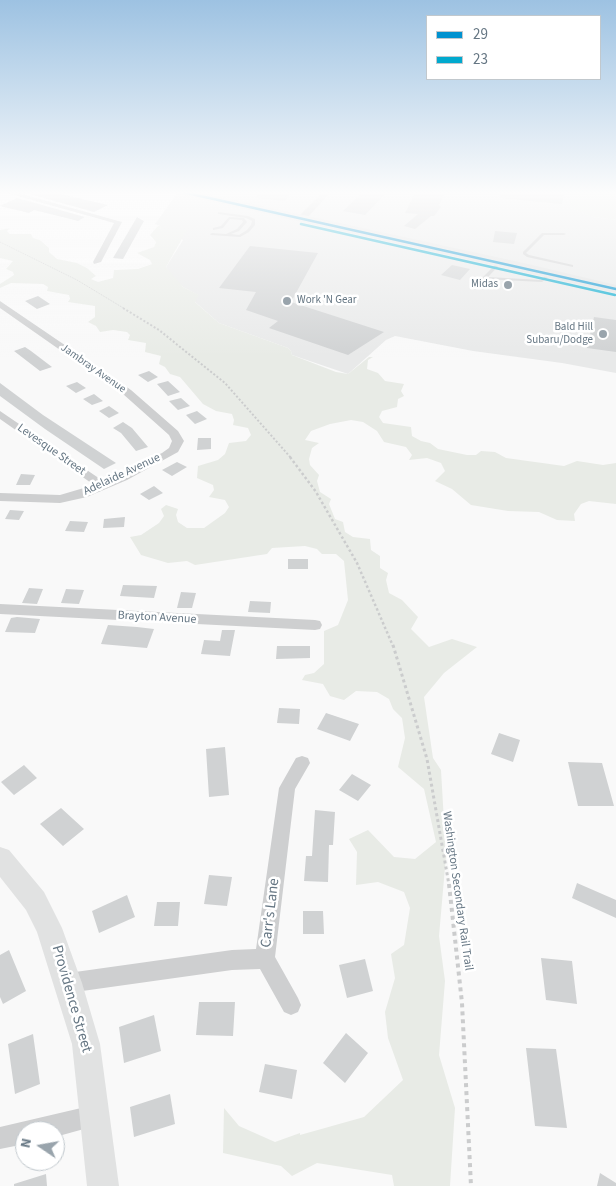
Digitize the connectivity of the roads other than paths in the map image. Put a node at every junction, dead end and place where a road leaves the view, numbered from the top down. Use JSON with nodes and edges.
{"nodes":[{"id":1,"x":105,"y":246,"type":"edge"},
{"id":2,"x":433,"y":246,"type":"edge"},
{"id":3,"x":528,"y":246,"type":"edge"},
{"id":4,"x":501,"y":261,"type":"junction"},
{"id":5,"x":97,"y":262,"type":"dead end"},
{"id":6,"x":572,"y":266,"type":"dead end"},
{"id":7,"x":552,"y":273,"type":"junction"},
{"id":8,"x":616,"y":289,"type":"edge"},
{"id":9,"x":0,"y":304,"type":"edge"},
{"id":10,"x":0,"y":414,"type":"edge"},
{"id":11,"x":178,"y":441,"type":"joint"},
{"id":12,"x":103,"y":486,"type":"junction"},
{"id":13,"x":0,"y":497,"type":"edge"},
{"id":14,"x":0,"y":609,"type":"edge"},
{"id":15,"x":315,"y":625,"type":"dead end"},
{"id":16,"x":302,"y":763,"type":"dead end"},
{"id":17,"x":0,"y":858,"type":"edge"},
{"id":18,"x":265,"y":958,"type":"junction"},
{"id":19,"x":68,"y":983,"type":"junction"},
{"id":20,"x":291,"y":1005,"type":"dead end"},
{"id":21,"x":94,"y":1116,"type":"junction"},
{"id":22,"x":65,"y":1123,"type":"edge"},
{"id":23,"x":15,"y":1134,"type":"edge"},
{"id":24,"x":0,"y":1138,"type":"edge"},
{"id":25,"x":103,"y":1186,"type":"edge"}],
"edges":[{"from":1,"to":5,"type":"street"},
{"from":2,"to":4,"type":"main road"},
{"from":3,"to":6,"type":"lane"},
{"from":4,"to":7,"type":"main road"},
{"from":4,"to":7,"type":"lane"},
{"from":7,"to":8,"type":"main road"},
{"from":9,"to":11,"type":"street","name":"Jambray Avenue"},
{"from":10,"to":12,"type":"street","name":"Levesque Street"},
{"from":11,"to":12,"type":"street","name":"Adelaide Avenue"},
{"from":12,"to":13,"type":"street","name":"Adelaide Avenue"},
{"from":14,"to":15,"type":"street","name":"Brayton Avenue"},
{"from":16,"to":18,"type":"street","name":"Carr's Lane"},
{"from":17,"to":19,"type":"main road","name":"Providence Street"},
{"from":18,"to":19,"type":"street","name":"Carr's Lane"},
{"from":18,"to":20,"type":"street"},
{"from":19,"to":21,"type":"main road","name":"Providence Street"},
{"from":21,"to":22,"type":"street"},
{"from":21,"to":25,"type":"main road","name":"Providence Street"},
{"from":23,"to":24,"type":"street"}]}
